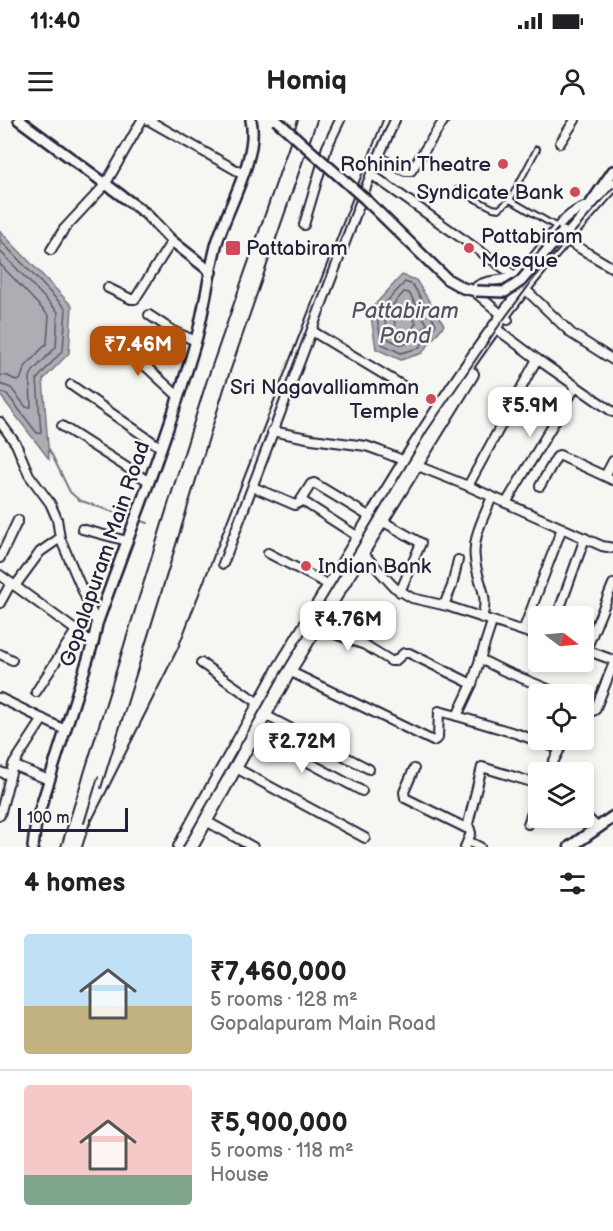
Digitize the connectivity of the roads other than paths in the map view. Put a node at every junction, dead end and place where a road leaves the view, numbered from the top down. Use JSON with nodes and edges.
{"nodes":[{"id":1,"x":142,"y":120,"type":"edge"},
{"id":2,"x":148,"y":120,"type":"edge"},
{"id":3,"x":251,"y":120,"type":"edge"},
{"id":4,"x":261,"y":120,"type":"edge"},
{"id":5,"x":276,"y":120,"type":"edge"},
{"id":6,"x":340,"y":120,"type":"edge"},
{"id":7,"x":395,"y":120,"type":"edge"},
{"id":8,"x":444,"y":120,"type":"edge"},
{"id":9,"x":575,"y":120,"type":"edge"},
{"id":10,"x":21,"y":121,"type":"edge"},
{"id":11,"x":254,"y":133,"type":"junction"},
{"id":12,"x":560,"y":143,"type":"dead end"},
{"id":13,"x":537,"y":149,"type":"dead end"},
{"id":14,"x":378,"y":157,"type":"junction"},
{"id":15,"x":613,"y":171,"type":"edge"},
{"id":16,"x":243,"y":174,"type":"junction"},
{"id":17,"x":371,"y":174,"type":"junction"},
{"id":18,"x":105,"y":185,"type":"junction"},
{"id":19,"x":613,"y":185,"type":"edge"},
{"id":20,"x":457,"y":190,"type":"dead end"},
{"id":21,"x":613,"y":198,"type":"edge"},
{"id":22,"x":510,"y":200,"type":"junction"},
{"id":23,"x":304,"y":225,"type":"dead end"},
{"id":24,"x":564,"y":236,"type":"junction"},
{"id":25,"x":172,"y":241,"type":"junction"},
{"id":26,"x":51,"y":250,"type":"dead end"},
{"id":27,"x":613,"y":268,"type":"edge"},
{"id":28,"x":211,"y":272,"type":"junction"},
{"id":29,"x":515,"y":276,"type":"junction"},
{"id":30,"x":108,"y":288,"type":"dead end"},
{"id":31,"x":526,"y":290,"type":"junction"},
{"id":32,"x":149,"y":315,"type":"dead end"},
{"id":33,"x":506,"y":318,"type":"junction"},
{"id":34,"x":497,"y":329,"type":"junction"},
{"id":35,"x":312,"y":331,"type":"junction"},
{"id":36,"x":116,"y":339,"type":"dead end"},
{"id":37,"x":196,"y":341,"type":"junction"},
{"id":38,"x":537,"y":359,"type":"junction"},
{"id":39,"x":613,"y":360,"type":"edge"},
{"id":40,"x":71,"y":385,"type":"dead end"},
{"id":41,"x":403,"y":386,"type":"dead end"},
{"id":42,"x":576,"y":386,"type":"junction"},
{"id":43,"x":178,"y":396,"type":"junction"},
{"id":44,"x":613,"y":412,"type":"edge"},
{"id":45,"x":0,"y":422,"type":"edge"},
{"id":46,"x":62,"y":426,"type":"dead end"},
{"id":47,"x":272,"y":431,"type":"junction"},
{"id":48,"x":160,"y":447,"type":"junction"},
{"id":49,"x":613,"y":461,"type":"edge"},
{"id":50,"x":411,"y":463,"type":"junction"},
{"id":51,"x":609,"y":478,"type":"edge"},
{"id":52,"x":148,"y":481,"type":"junction"},
{"id":53,"x":468,"y":486,"type":"junction"},
{"id":54,"x":540,"y":486,"type":"dead end"},
{"id":55,"x":253,"y":487,"type":"junction"},
{"id":56,"x":492,"y":497,"type":"junction"},
{"id":57,"x":301,"y":500,"type":"junction"},
{"id":58,"x":506,"y":503,"type":"junction"},
{"id":59,"x":377,"y":519,"type":"junction"},
{"id":60,"x":18,"y":520,"type":"dead end"},
{"id":61,"x":82,"y":528,"type":"dead end"},
{"id":62,"x":562,"y":528,"type":"junction"},
{"id":63,"x":60,"y":538,"type":"junction"},
{"id":64,"x":360,"y":538,"type":"junction"},
{"id":65,"x":585,"y":538,"type":"junction"},
{"id":66,"x":127,"y":541,"type":"junction"},
{"id":67,"x":613,"y":548,"type":"edge"},
{"id":68,"x":362,"y":552,"type":"junction"},
{"id":69,"x":268,"y":553,"type":"dead end"},
{"id":70,"x":0,"y":558,"type":"edge"},
{"id":71,"x":458,"y":560,"type":"dead end"},
{"id":72,"x":223,"y":564,"type":"dead end"},
{"id":73,"x":0,"y":575,"type":"edge"},
{"id":74,"x":13,"y":584,"type":"junction"},
{"id":75,"x":613,"y":584,"type":"edge"},
{"id":76,"x":331,"y":586,"type":"junction"},
{"id":77,"x":400,"y":592,"type":"junction"},
{"id":78,"x":0,"y":603,"type":"edge"},
{"id":79,"x":444,"y":605,"type":"junction"},
{"id":80,"x":561,"y":606,"type":"edge"},
{"id":81,"x":482,"y":618,"type":"junction"},
{"id":82,"x":492,"y":622,"type":"junction"},
{"id":83,"x":97,"y":624,"type":"junction"},
{"id":84,"x":316,"y":627,"type":"junction"},
{"id":85,"x":76,"y":629,"type":"junction"},
{"id":86,"x":594,"y":629,"type":"edge"},
{"id":87,"x":523,"y":631,"type":"junction"},
{"id":88,"x":528,"y":633,"type":"edge"},
{"id":89,"x":93,"y":643,"type":"junction"},
{"id":90,"x":594,"y":653,"type":"edge"},
{"id":91,"x":0,"y":654,"type":"edge"},
{"id":92,"x":480,"y":659,"type":"junction"},
{"id":93,"x":12,"y":660,"type":"dead end"},
{"id":94,"x":613,"y":660,"type":"edge"},
{"id":95,"x":201,"y":663,"type":"dead end"},
{"id":96,"x":613,"y":665,"type":"edge"},
{"id":97,"x":285,"y":668,"type":"junction"},
{"id":98,"x":472,"y":684,"type":"junction"},
{"id":99,"x":536,"y":684,"type":"edge"},
{"id":100,"x":36,"y":692,"type":"dead end"},
{"id":101,"x":0,"y":698,"type":"edge"},
{"id":102,"x":263,"y":709,"type":"junction"},
{"id":103,"x":594,"y":710,"type":"edge"},
{"id":104,"x":457,"y":716,"type":"junction"},
{"id":105,"x":43,"y":719,"type":"junction"},
{"id":106,"x":65,"y":730,"type":"junction"},
{"id":107,"x":254,"y":733,"type":"junction"},
{"id":108,"x":528,"y":738,"type":"edge"},
{"id":109,"x":13,"y":765,"type":"junction"},
{"id":110,"x":236,"y":768,"type":"junction"},
{"id":111,"x":369,"y":769,"type":"dead end"},
{"id":112,"x":414,"y":769,"type":"dead end"},
{"id":113,"x":0,"y":772,"type":"edge"},
{"id":114,"x":9,"y":775,"type":"junction"},
{"id":115,"x":49,"y":780,"type":"junction"},
{"id":116,"x":528,"y":781,"type":"edge"},
{"id":117,"x":362,"y":791,"type":"dead end"},
{"id":118,"x":0,"y":815,"type":"edge"},
{"id":119,"x":613,"y":817,"type":"edge"},
{"id":120,"x":204,"y":820,"type":"junction"},
{"id":121,"x":594,"y":824,"type":"edge"},
{"id":122,"x":598,"y":828,"type":"junction"},
{"id":123,"x":470,"y":830,"type":"junction"},
{"id":124,"x":365,"y":838,"type":"dead end"},
{"id":125,"x":466,"y":844,"type":"edge"},
{"id":126,"x":33,"y":847,"type":"edge"},
{"id":127,"x":180,"y":847,"type":"edge"},
{"id":128,"x":190,"y":847,"type":"edge"},
{"id":129,"x":253,"y":847,"type":"edge"},
{"id":130,"x":480,"y":847,"type":"edge"},
{"id":131,"x":570,"y":847,"type":"edge"}],
"edges":[{"from":1,"to":18,"type":"street"},
{"from":2,"to":16,"type":"street"},
{"from":3,"to":11,"type":"street"},
{"from":4,"to":11,"type":"street"},
{"from":5,"to":24,"type":"street","bridge":true},
{"from":6,"to":23,"type":"street"},
{"from":7,"to":14,"type":"street"},
{"from":8,"to":14,"type":"street"},
{"from":9,"to":12,"type":"street"},
{"from":10,"to":18,"type":"street"},
{"from":11,"to":16,"type":"street","name":"Gopalapuram Main Road"},
{"from":13,"to":22,"type":"lane"},
{"from":14,"to":17,"type":"street"},
{"from":15,"to":24,"type":"street"},
{"from":16,"to":28,"type":"street","name":"Gopalapuram Main Road"},
{"from":17,"to":29,"type":"street"},
{"from":17,"to":35,"type":"street"},
{"from":18,"to":25,"type":"street"},
{"from":18,"to":26,"type":"street"},
{"from":19,"to":24,"type":"highway"},
{"from":20,"to":22,"type":"lane"},
{"from":21,"to":24,"type":"highway"},
{"from":22,"to":24,"type":"lane"},
{"from":24,"to":27,"type":"street"},
{"from":24,"to":29,"type":"street"},
{"from":24,"to":31,"type":"highway"},
{"from":25,"to":28,"type":"street"},
{"from":25,"to":30,"type":"street"},
{"from":28,"to":37,"type":"street","name":"Gopalapuram Main Road"},
{"from":29,"to":33,"type":"street"},
{"from":31,"to":33,"type":"highway"},
{"from":31,"to":39,"type":"street"},
{"from":32,"to":37,"type":"street"},
{"from":33,"to":34,"type":"highway"},
{"from":34,"to":38,"type":"street"},
{"from":34,"to":50,"type":"highway"},
{"from":35,"to":41,"type":"street"},
{"from":35,"to":47,"type":"street"},
{"from":36,"to":43,"type":"street"},
{"from":37,"to":43,"type":"street","name":"Gopalapuram Main Road"},
{"from":38,"to":42,"type":"street"},
{"from":38,"to":53,"type":"street"},
{"from":40,"to":48,"type":"street"},
{"from":42,"to":44,"type":"street"},
{"from":42,"to":58,"type":"street"},
{"from":43,"to":48,"type":"street","name":"Gopalapuram Main Road"},
{"from":45,"to":63,"type":"street"},
{"from":46,"to":52,"type":"street"},
{"from":47,"to":50,"type":"street"},
{"from":47,"to":55,"type":"street"},
{"from":48,"to":52,"type":"street","name":"Gopalapuram Main Road"},
{"from":49,"to":51,"type":"street"},
{"from":50,"to":53,"type":"street"},
{"from":50,"to":59,"type":"highway"},
{"from":51,"to":54,"type":"street"},
{"from":52,"to":66,"type":"street","name":"Gopalapuram Main Road"},
{"from":53,"to":56,"type":"street"},
{"from":55,"to":57,"type":"street"},
{"from":55,"to":72,"type":"street"},
{"from":56,"to":58,"type":"street"},
{"from":56,"to":81,"type":"street"},
{"from":57,"to":59,"type":"street"},
{"from":57,"to":64,"type":"street"},
{"from":58,"to":62,"type":"street"},
{"from":59,"to":64,"type":"highway"},
{"from":59,"to":68,"type":"highway"},
{"from":59,"to":77,"type":"street"},
{"from":60,"to":70,"type":"street"},
{"from":61,"to":66,"type":"street"},
{"from":62,"to":65,"type":"street"},
{"from":62,"to":87,"type":"street"},
{"from":63,"to":74,"type":"street"},
{"from":63,"to":83,"type":"street"},
{"from":64,"to":76,"type":"highway"},
{"from":65,"to":67,"type":"street"},
{"from":65,"to":80,"type":"street"},
{"from":66,"to":83,"type":"street","name":"Gopalapuram Main Road"},
{"from":68,"to":77,"type":"street"},
{"from":68,"to":84,"type":"highway"},
{"from":69,"to":76,"type":"street"},
{"from":71,"to":79,"type":"street"},
{"from":73,"to":74,"type":"street"},
{"from":74,"to":78,"type":"street"},
{"from":74,"to":85,"type":"street"},
{"from":75,"to":86,"type":"street"},
{"from":76,"to":97,"type":"highway"},
{"from":77,"to":79,"type":"street"},
{"from":79,"to":81,"type":"street"},
{"from":81,"to":82,"type":"street"},
{"from":82,"to":87,"type":"street"},
{"from":82,"to":92,"type":"street"},
{"from":83,"to":89,"type":"street","name":"Gopalapuram Main Road"},
{"from":84,"to":97,"type":"highway"},
{"from":84,"to":98,"type":"street"},
{"from":85,"to":89,"type":"street"},
{"from":85,"to":100,"type":"street"},
{"from":87,"to":88,"type":"street"},
{"from":89,"to":106,"type":"street","name":"Gopalapuram Main Road"},
{"from":90,"to":94,"type":"street"},
{"from":91,"to":93,"type":"street"},
{"from":92,"to":98,"type":"street"},
{"from":92,"to":99,"type":"street"},
{"from":95,"to":102,"type":"street"},
{"from":96,"to":103,"type":"street"},
{"from":97,"to":102,"type":"highway"},
{"from":97,"to":104,"type":"street"},
{"from":98,"to":104,"type":"street"},
{"from":101,"to":105,"type":"street"},
{"from":102,"to":107,"type":"highway"},
{"from":102,"to":111,"type":"street"},
{"from":102,"to":127,"type":"highway"},
{"from":104,"to":108,"type":"street"},
{"from":105,"to":106,"type":"street"},
{"from":105,"to":109,"type":"street"},
{"from":106,"to":115,"type":"street","name":"Gopalapuram Main Road"},
{"from":107,"to":110,"type":"highway"},
{"from":107,"to":117,"type":"street"},
{"from":109,"to":114,"type":"street"},
{"from":109,"to":115,"type":"street"},
{"from":110,"to":120,"type":"highway"},
{"from":110,"to":124,"type":"street"},
{"from":112,"to":123,"type":"street"},
{"from":113,"to":114,"type":"street"},
{"from":114,"to":118,"type":"street"},
{"from":115,"to":126,"type":"street","name":"Gopalapuram Main Road"},
{"from":116,"to":123,"type":"street"},
{"from":119,"to":122,"type":"main road"},
{"from":120,"to":128,"type":"highway"},
{"from":120,"to":129,"type":"street"},
{"from":121,"to":122,"type":"street"},
{"from":122,"to":131,"type":"main road"},
{"from":123,"to":125,"type":"street"},
{"from":125,"to":130,"type":"street"}]}
